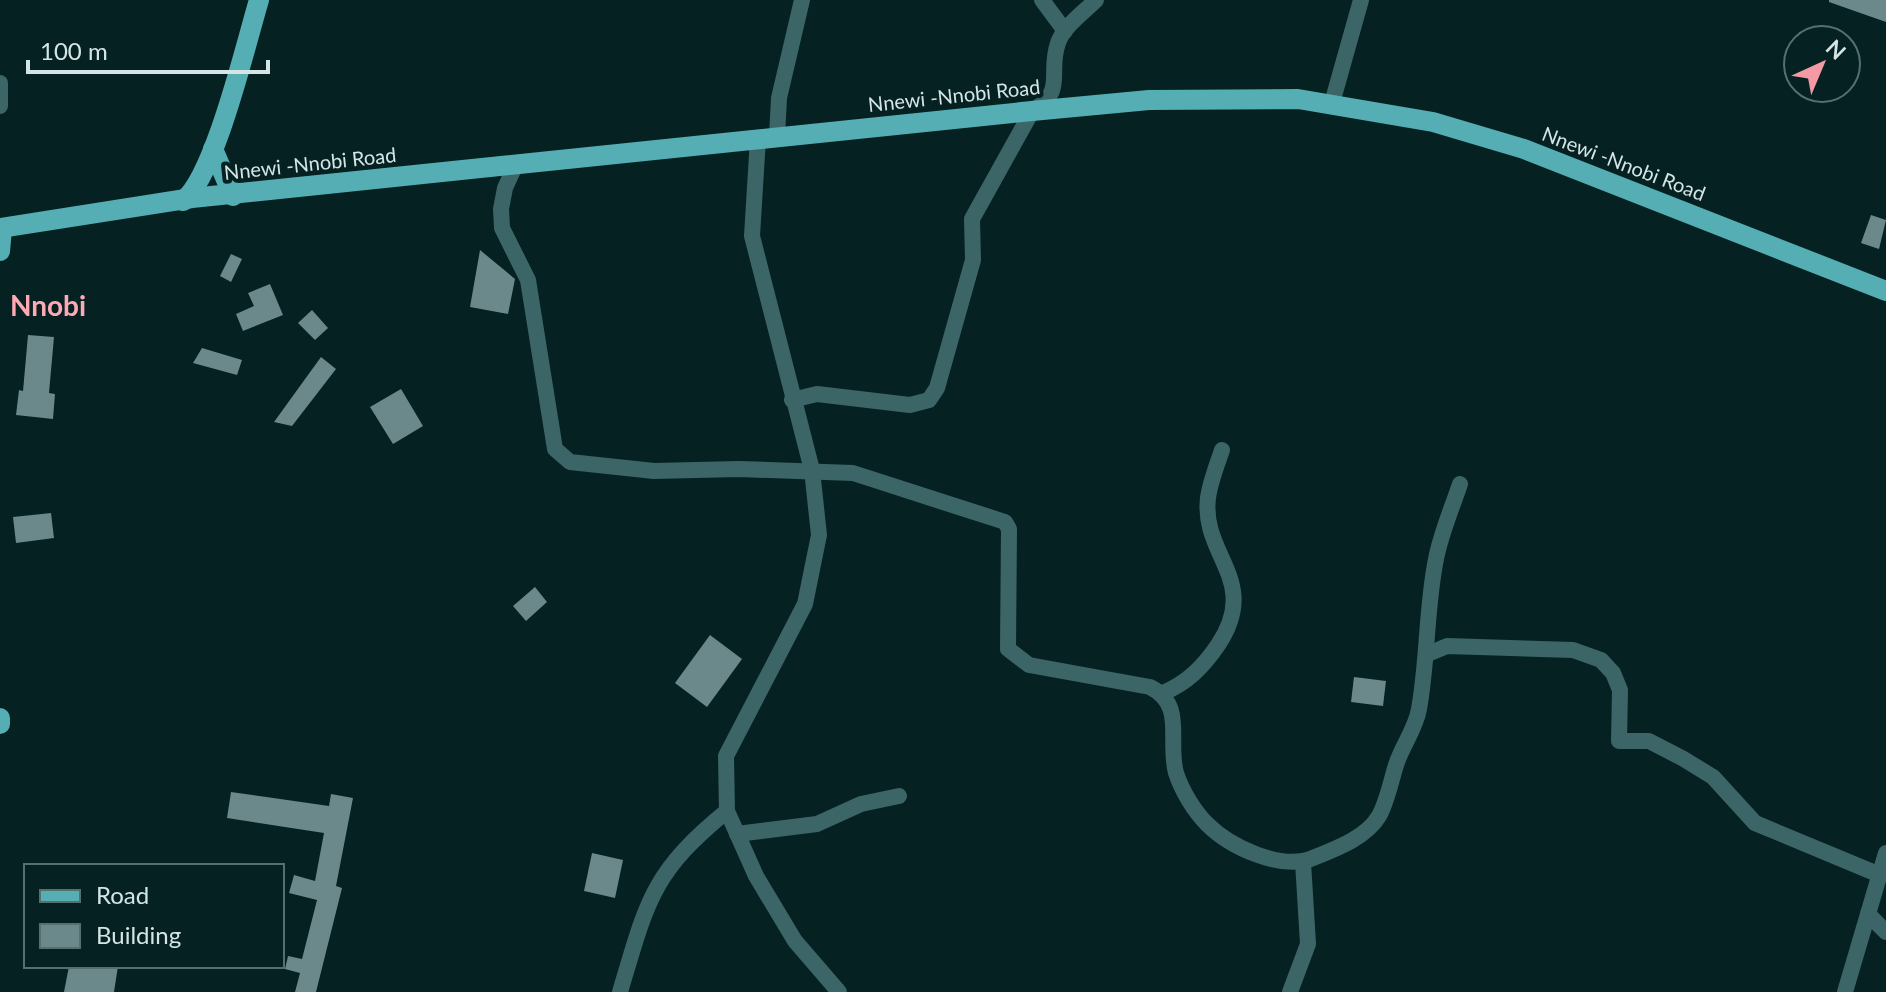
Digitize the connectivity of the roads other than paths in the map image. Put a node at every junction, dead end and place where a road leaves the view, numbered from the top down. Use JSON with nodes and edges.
{"nodes":[{"id":1,"x":259,"y":0,"type":"edge"},
{"id":2,"x":802,"y":0,"type":"edge"},
{"id":3,"x":1042,"y":0,"type":"edge"},
{"id":4,"x":1096,"y":0,"type":"edge"},
{"id":5,"x":1361,"y":0,"type":"edge"},
{"id":6,"x":1065,"y":31,"type":"junction"},
{"id":7,"x":0,"y":83,"type":"edge"},
{"id":8,"x":1332,"y":103,"type":"junction"},
{"id":9,"x":0,"y":106,"type":"edge"},
{"id":10,"x":1032,"y":111,"type":"junction"},
{"id":11,"x":768,"y":137,"type":"junction"},
{"id":12,"x":213,"y":149,"type":"junction"},
{"id":13,"x":516,"y":164,"type":"junction"},
{"id":14,"x":233,"y":196,"type":"junction"},
{"id":15,"x":183,"y":201,"type":"junction"},
{"id":16,"x":1,"y":228,"type":"edge"},
{"id":17,"x":0,"y":251,"type":"edge"},
{"id":18,"x":1886,"y":291,"type":"edge"},
{"id":19,"x":792,"y":400,"type":"junction"},
{"id":20,"x":1222,"y":450,"type":"dead end"},
{"id":21,"x":812,"y":470,"type":"junction"},
{"id":22,"x":1460,"y":484,"type":"dead end"},
{"id":23,"x":1428,"y":654,"type":"junction"},
{"id":24,"x":1163,"y":693,"type":"junction"},
{"id":25,"x":0,"y":718,"type":"edge"},
{"id":26,"x":0,"y":724,"type":"edge"},
{"id":27,"x":899,"y":796,"type":"dead end"},
{"id":28,"x":727,"y":811,"type":"junction"},
{"id":29,"x":737,"y":834,"type":"junction"},
{"id":30,"x":1886,"y":853,"type":"edge"},
{"id":31,"x":1303,"y":862,"type":"junction"},
{"id":32,"x":1883,"y":874,"type":"edge"},
{"id":33,"x":1868,"y":914,"type":"junction"},
{"id":34,"x":1886,"y":932,"type":"edge"},
{"id":35,"x":620,"y":992,"type":"edge"},
{"id":36,"x":837,"y":992,"type":"edge"},
{"id":37,"x":1290,"y":992,"type":"edge"},
{"id":38,"x":1845,"y":992,"type":"edge"}],
"edges":[{"from":1,"to":12,"type":"main road"},
{"from":2,"to":11,"type":"street"},
{"from":3,"to":6,"type":"street"},
{"from":4,"to":6,"type":"street"},
{"from":5,"to":8,"type":"street"},
{"from":6,"to":10,"type":"street"},
{"from":7,"to":9,"type":"street"},
{"from":8,"to":10,"type":"main road","name":"Nnewi -Nnobi Road"},
{"from":8,"to":18,"type":"main road","name":"Nnewi -Nnobi Road"},
{"from":10,"to":11,"type":"main road","name":"Nnewi -Nnobi Road"},
{"from":10,"to":19,"type":"street"},
{"from":11,"to":13,"type":"main road","name":"Nnewi -Nnobi Road"},
{"from":11,"to":19,"type":"street"},
{"from":12,"to":14,"type":"main road"},
{"from":12,"to":15,"type":"main road"},
{"from":13,"to":14,"type":"main road","name":"Nnewi -Nnobi Road"},
{"from":13,"to":21,"type":"street"},
{"from":14,"to":15,"type":"main road","name":"Nnewi -Nnobi Road"},
{"from":15,"to":16,"type":"main road","name":"Nnewi -Nnobi Road"},
{"from":16,"to":17,"type":"main road"},
{"from":19,"to":21,"type":"street"},
{"from":20,"to":24,"type":"street"},
{"from":21,"to":24,"type":"street"},
{"from":21,"to":28,"type":"street"},
{"from":22,"to":23,"type":"street"},
{"from":23,"to":31,"type":"street"},
{"from":23,"to":32,"type":"street"},
{"from":24,"to":31,"type":"street"},
{"from":25,"to":26,"type":"main road"},
{"from":27,"to":29,"type":"street"},
{"from":28,"to":29,"type":"street"},
{"from":28,"to":35,"type":"street"},
{"from":29,"to":36,"type":"street"},
{"from":30,"to":32,"type":"street"},
{"from":31,"to":37,"type":"street"},
{"from":32,"to":33,"type":"street"},
{"from":33,"to":34,"type":"street"},
{"from":33,"to":38,"type":"street"}]}
